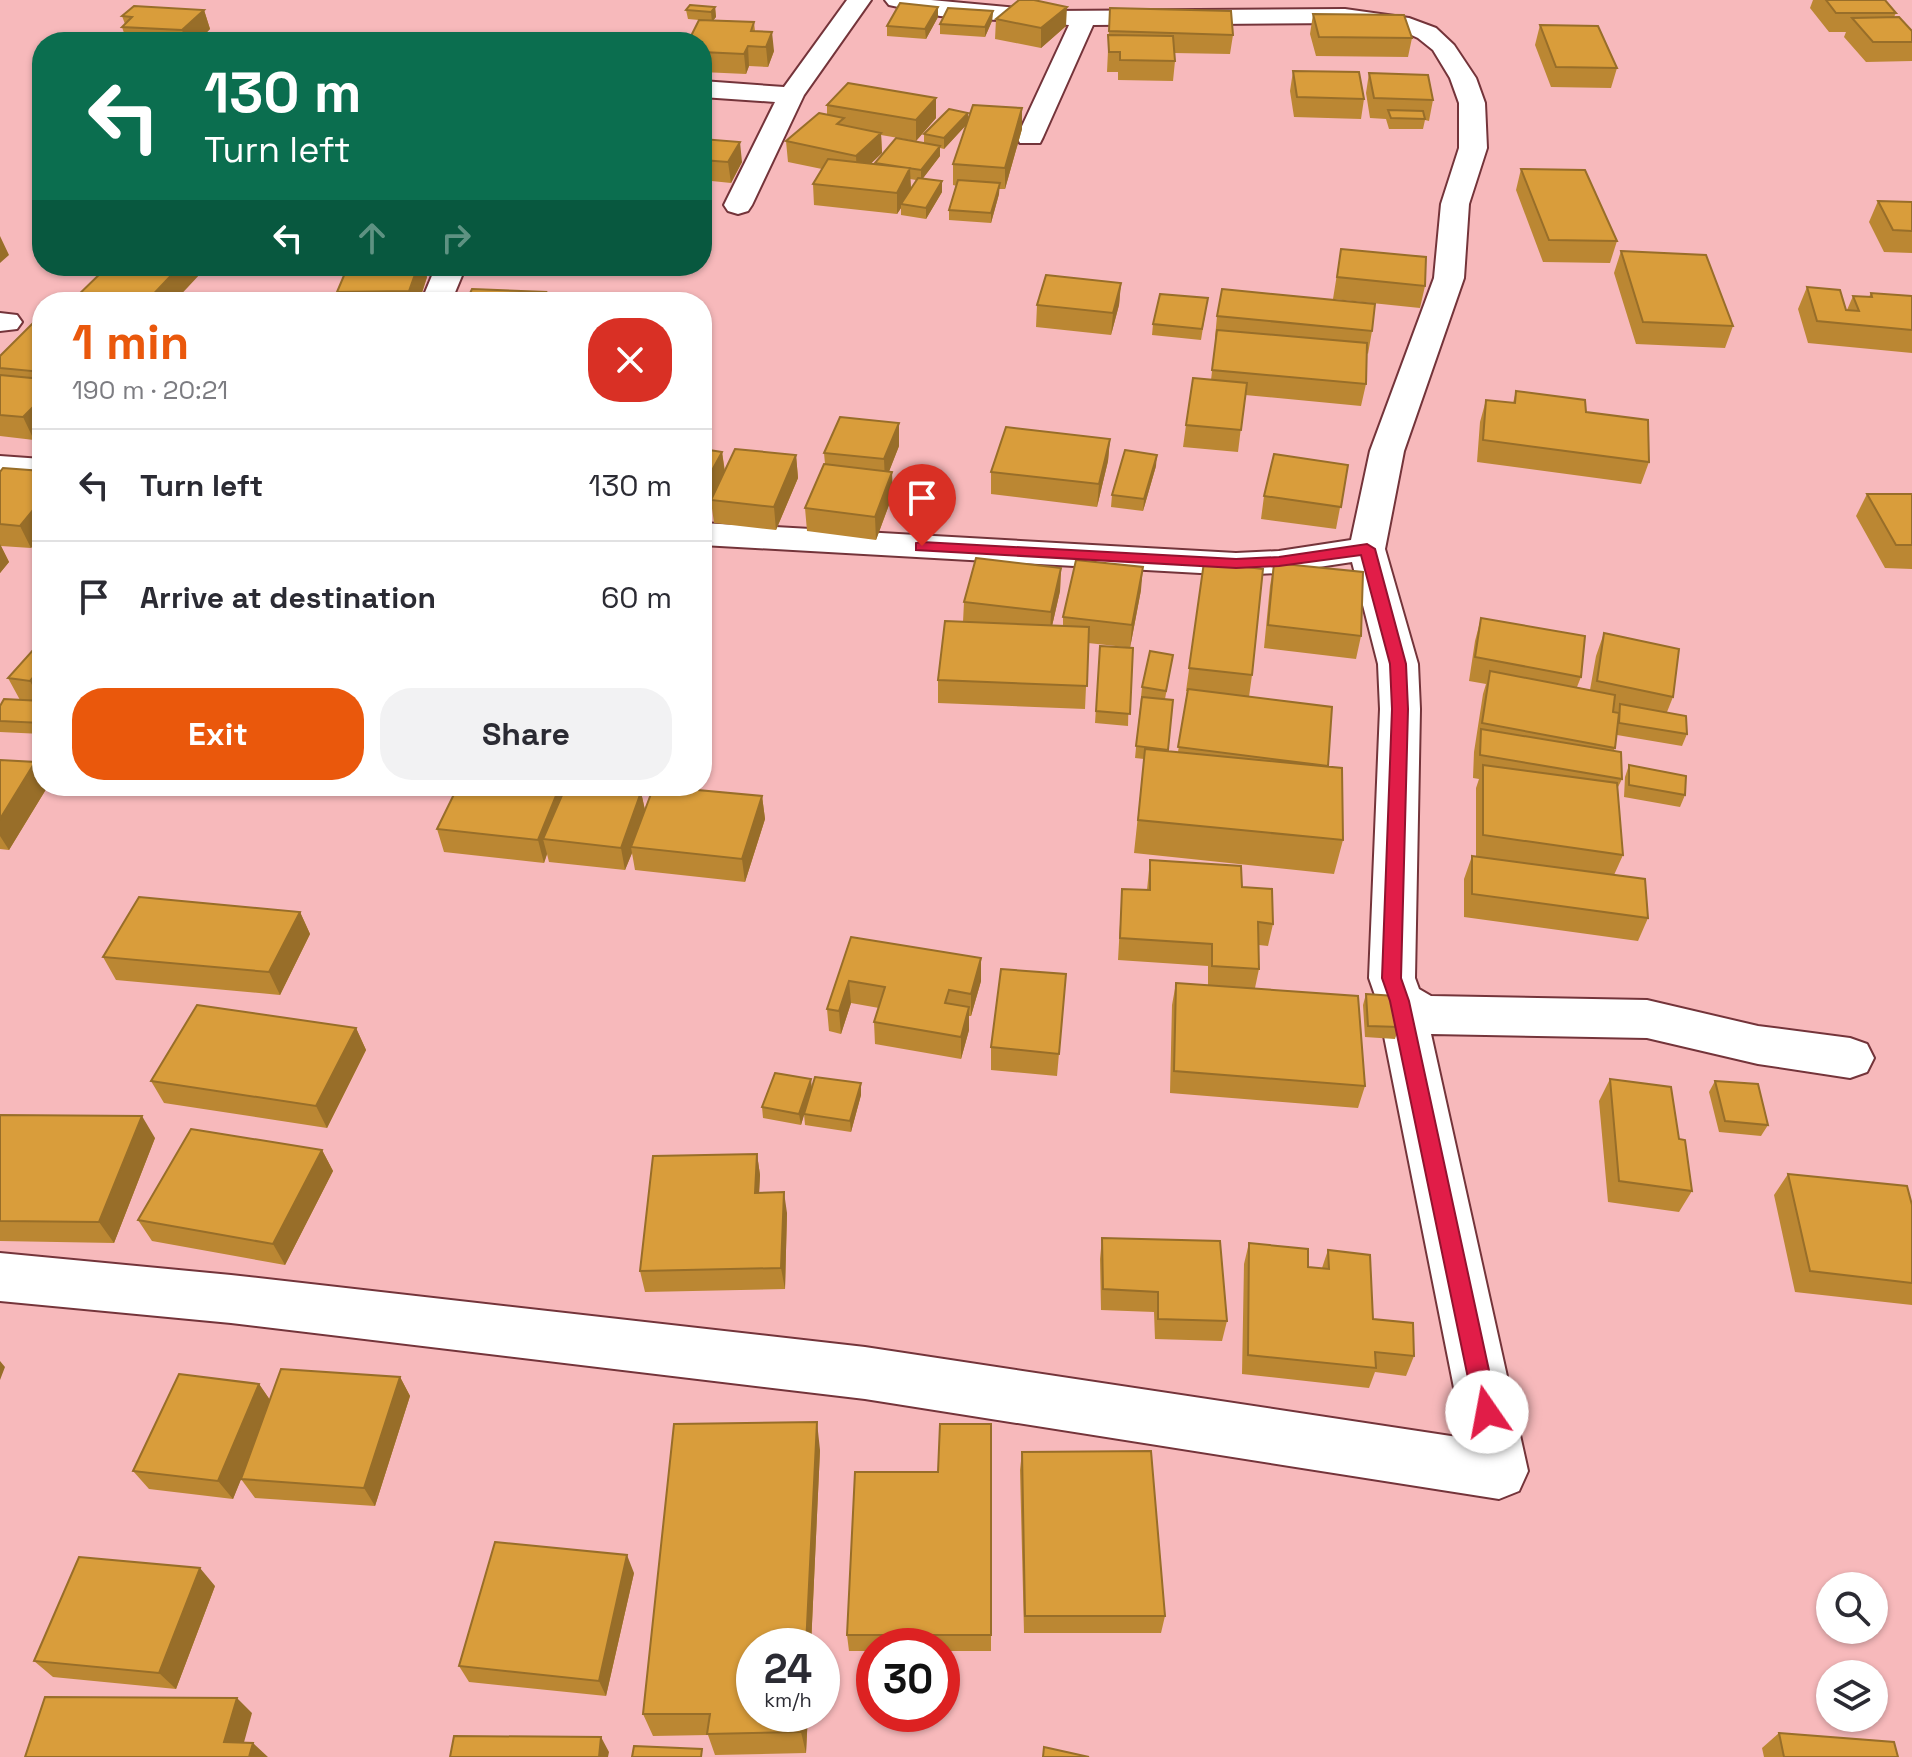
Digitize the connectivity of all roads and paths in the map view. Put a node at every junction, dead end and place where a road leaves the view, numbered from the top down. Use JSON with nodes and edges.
{"nodes":[{"id":1,"x":859,"y":0,"type":"edge"},
{"id":2,"x":897,"y":0,"type":"edge"},
{"id":3,"x":1084,"y":18,"type":"junction"},
{"id":4,"x":712,"y":90,"type":"edge"},
{"id":5,"x":791,"y":95,"type":"junction"},
{"id":6,"x":1030,"y":137,"type":"dead end"},
{"id":7,"x":738,"y":205,"type":"dead end"},
{"id":8,"x":0,"y":466,"type":"edge"},
{"id":9,"x":32,"y":468,"type":"edge"},
{"id":10,"x":712,"y":535,"type":"edge"},
{"id":11,"x":1367,"y":549,"type":"junction"},
{"id":12,"x":1400,"y":1001,"type":"junction"},
{"id":13,"x":1850,"y":1058,"type":"dead end"},
{"id":14,"x":0,"y":1277,"type":"edge"}],
"edges":[{"from":1,"to":5,"type":"street"},
{"from":2,"to":3,"type":"street"},
{"from":3,"to":6,"type":"street"},
{"from":3,"to":11,"type":"street"},
{"from":4,"to":5,"type":"street"},
{"from":5,"to":7,"type":"street"},
{"from":8,"to":9,"type":"street"},
{"from":10,"to":11,"type":"street"},
{"from":11,"to":12,"type":"street"},
{"from":12,"to":13,"type":"street"},
{"from":12,"to":14,"type":"street"}]}
